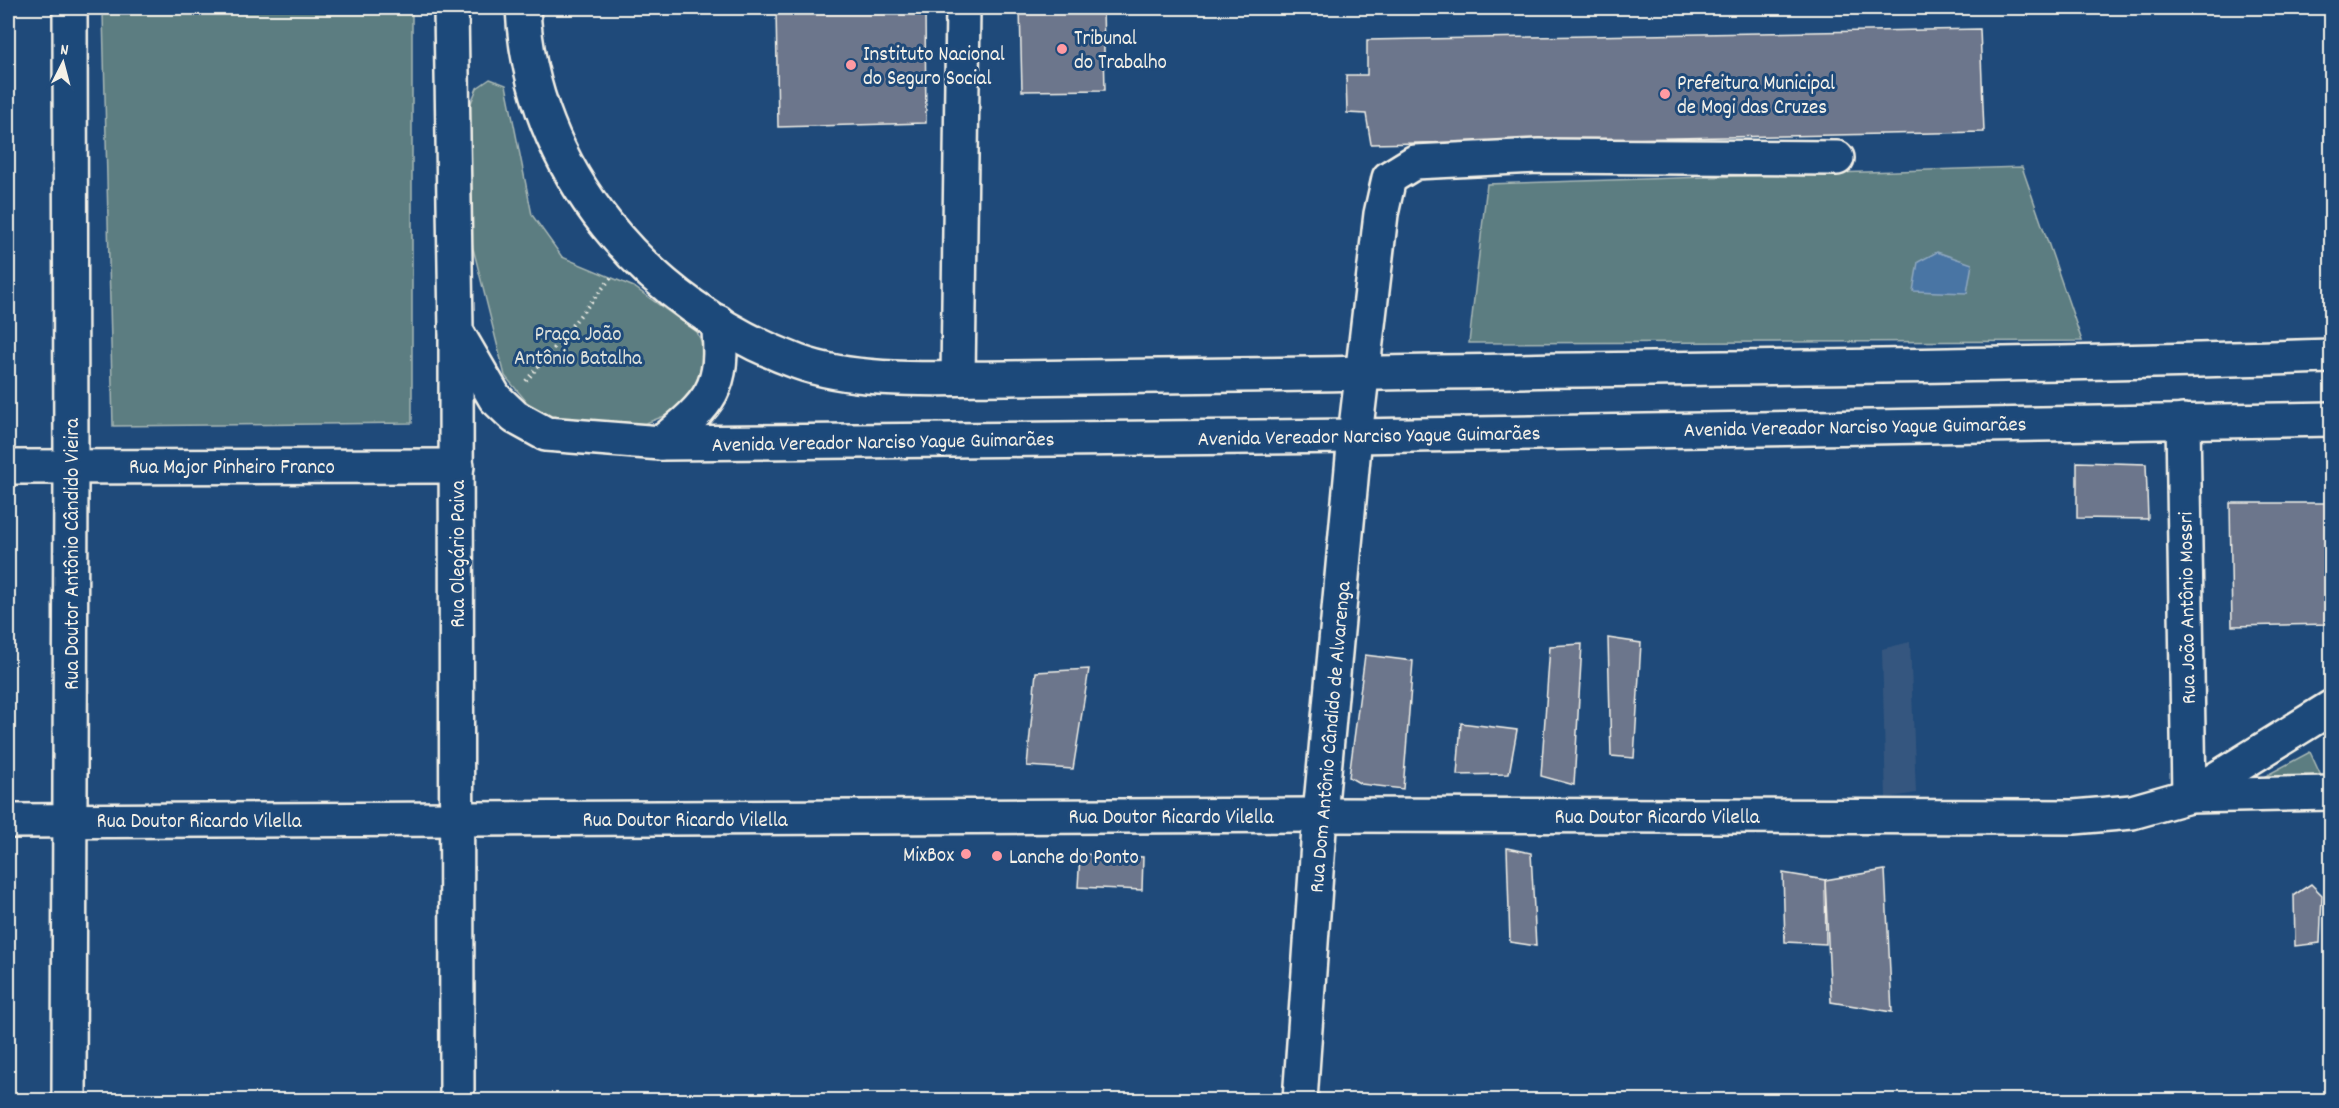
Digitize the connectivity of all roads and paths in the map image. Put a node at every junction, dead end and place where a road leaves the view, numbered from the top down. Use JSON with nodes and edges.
{"nodes":[{"id":1,"x":70,"y":8,"type":"edge"},
{"id":2,"x":451,"y":8,"type":"edge"},
{"id":3,"x":523,"y":8,"type":"edge"},
{"id":4,"x":963,"y":8,"type":"edge"},
{"id":5,"x":1837,"y":158,"type":"dead end"},
{"id":6,"x":632,"y":254,"type":"junction"},
{"id":7,"x":718,"y":322,"type":"junction"},
{"id":8,"x":456,"y":332,"type":"junction"},
{"id":9,"x":2331,"y":356,"type":"edge"},
{"id":10,"x":1361,"y":373,"type":"junction"},
{"id":11,"x":958,"y":378,"type":"junction"},
{"id":12,"x":504,"y":407,"type":"junction"},
{"id":13,"x":2331,"y":419,"type":"edge"},
{"id":14,"x":2183,"y":421,"type":"junction"},
{"id":15,"x":1355,"y":436,"type":"junction"},
{"id":16,"x":661,"y":443,"type":"junction"},
{"id":17,"x":8,"y":466,"type":"edge"},
{"id":18,"x":71,"y":466,"type":"junction"},
{"id":19,"x":457,"y":466,"type":"junction"},
{"id":20,"x":2331,"y":707,"type":"edge"},
{"id":21,"x":2331,"y":793,"type":"edge"},
{"id":22,"x":2189,"y":796,"type":"junction"},
{"id":23,"x":1320,"y":815,"type":"junction"},
{"id":24,"x":458,"y":820,"type":"junction"},
{"id":25,"x":8,"y":821,"type":"edge"},
{"id":26,"x":70,"y":821,"type":"junction"},
{"id":27,"x":69,"y":1101,"type":"edge"},
{"id":28,"x":457,"y":1101,"type":"edge"},
{"id":29,"x":1300,"y":1101,"type":"edge"}],
"edges":[{"from":1,"to":18,"type":"street","name":"Rua Doutor Antônio Cândido Vieira"},
{"from":2,"to":8,"type":"street","name":"Rua Olegário Paiva"},
{"from":3,"to":6,"type":"street"},
{"from":4,"to":11,"type":"street"},
{"from":5,"to":10,"type":"street","name":"Rua Dom Antônio Cândido de Alvarenga"},
{"from":6,"to":7,"type":"street"},
{"from":6,"to":12,"type":"path"},
{"from":7,"to":11,"type":"street"},
{"from":7,"to":16,"type":"street"},
{"from":8,"to":12,"type":"street","name":"Avenida Vereador Narciso Yague Guimarães"},
{"from":8,"to":19,"type":"street","name":"Rua Olegário Paiva"},
{"from":9,"to":10,"type":"street"},
{"from":10,"to":11,"type":"street"},
{"from":10,"to":15,"type":"street","name":"Rua Dom Antônio Cândido de Alvarenga"},
{"from":12,"to":16,"type":"street","name":"Avenida Vereador Narciso Yague Guimarães"},
{"from":13,"to":14,"type":"street","name":"Avenida Vereador Narciso Yague Guimarães"},
{"from":14,"to":15,"type":"street","name":"Avenida Vereador Narciso Yague Guimarães"},
{"from":14,"to":22,"type":"street","name":"Rua João Antônio Mossri"},
{"from":15,"to":16,"type":"street","name":"Avenida Vereador Narciso Yague Guimarães"},
{"from":15,"to":23,"type":"street","name":"Rua Dom Antônio Cândido de Alvarenga"},
{"from":17,"to":18,"type":"street","name":"Rua Major Pinheiro Franco"},
{"from":18,"to":19,"type":"street","name":"Rua Major Pinheiro Franco"},
{"from":18,"to":26,"type":"street","name":"Rua Doutor Antônio Cândido Vieira"},
{"from":19,"to":24,"type":"street","name":"Rua Olegário Paiva"},
{"from":20,"to":22,"type":"street"},
{"from":21,"to":22,"type":"street","name":"Rua Doutor Ricardo Vilella"},
{"from":22,"to":23,"type":"street","name":"Rua Doutor Ricardo Vilella"},
{"from":23,"to":24,"type":"street","name":"Rua Doutor Ricardo Vilella"},
{"from":23,"to":29,"type":"street","name":"Rua Dom Antônio Cândido de Alvarenga"},
{"from":24,"to":26,"type":"street","name":"Rua Doutor Ricardo Vilella"},
{"from":24,"to":28,"type":"street","name":"Rua Olegário Paiva"},
{"from":25,"to":26,"type":"street","name":"Rua Doutor Ricardo Vilella"},
{"from":26,"to":27,"type":"street","name":"Rua Doutor Antônio Cândido Vieira"}]}
